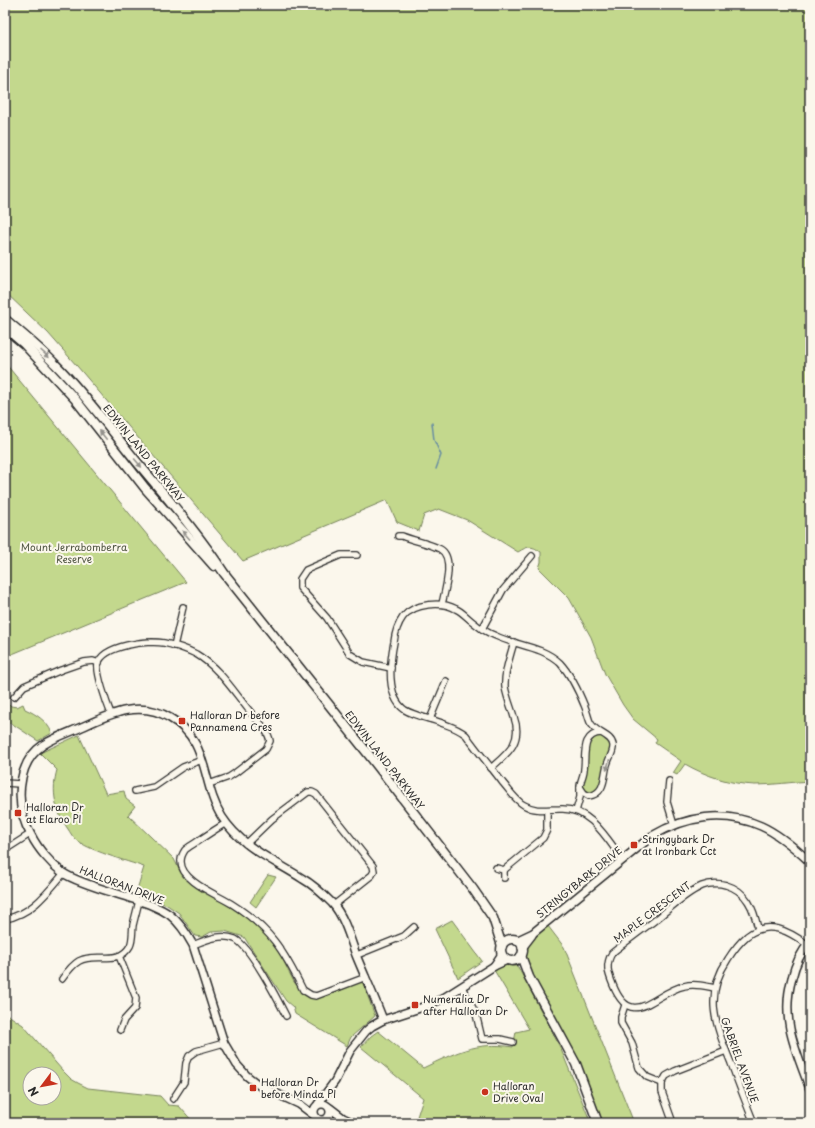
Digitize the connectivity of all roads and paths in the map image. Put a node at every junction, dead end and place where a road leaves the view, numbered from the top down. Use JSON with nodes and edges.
{"nodes":[{"id":1,"x":5,"y":319,"type":"edge"},
{"id":2,"x":5,"y":328,"type":"edge"},
{"id":3,"x":398,"y":536,"type":"dead end"},
{"id":4,"x":357,"y":555,"type":"dead end"},
{"id":5,"x":532,"y":556,"type":"dead end"},
{"id":6,"x":442,"y":604,"type":"junction"},
{"id":7,"x":183,"y":607,"type":"dead end"},
{"id":8,"x":255,"y":612,"type":"junction"},
{"id":9,"x":482,"y":629,"type":"junction"},
{"id":10,"x":514,"y":642,"type":"junction"},
{"id":11,"x":174,"y":646,"type":"junction"},
{"id":12,"x":98,"y":663,"type":"junction"},
{"id":13,"x":391,"y":668,"type":"junction"},
{"id":14,"x":446,"y":681,"type":"dead end"},
{"id":15,"x":14,"y":697,"type":"dead end"},
{"id":16,"x":110,"y":714,"type":"junction"},
{"id":17,"x":589,"y":718,"type":"junction"},
{"id":18,"x":430,"y":719,"type":"junction"},
{"id":19,"x":601,"y":733,"type":"junction"},
{"id":20,"x":588,"y":739,"type":"junction"},
{"id":21,"x":202,"y":760,"type":"junction"},
{"id":22,"x":491,"y":768,"type":"junction"},
{"id":23,"x":669,"y":781,"type":"dead end"},
{"id":24,"x":5,"y":783,"type":"edge"},
{"id":25,"x":20,"y":784,"type":"junction"},
{"id":26,"x":209,"y":784,"type":"junction"},
{"id":27,"x":580,"y":788,"type":"junction"},
{"id":28,"x":135,"y":791,"type":"dead end"},
{"id":29,"x":591,"y":795,"type":"junction"},
{"id":30,"x":547,"y":810,"type":"junction"},
{"id":31,"x":576,"y":811,"type":"junction"},
{"id":32,"x":226,"y":823,"type":"junction"},
{"id":33,"x":674,"y":825,"type":"junction"},
{"id":34,"x":30,"y":834,"type":"junction"},
{"id":35,"x":246,"y":844,"type":"junction"},
{"id":36,"x":5,"y":850,"type":"edge"},
{"id":37,"x":623,"y":860,"type":"junction"},
{"id":38,"x":810,"y":862,"type":"edge"},
{"id":39,"x":496,"y":868,"type":"dead end"},
{"id":40,"x":504,"y":870,"type":"junction"},
{"id":41,"x":64,"y":873,"type":"junction"},
{"id":42,"x":504,"y":878,"type":"dead end"},
{"id":43,"x":139,"y":901,"type":"junction"},
{"id":44,"x":334,"y":905,"type":"junction"},
{"id":45,"x":5,"y":919,"type":"edge"},
{"id":46,"x":495,"y":922,"type":"junction"},
{"id":47,"x":414,"y":927,"type":"dead end"},
{"id":48,"x":758,"y":929,"type":"junction"},
{"id":49,"x":533,"y":933,"type":"junction"},
{"id":50,"x":514,"y":940,"type":"junction"},
{"id":51,"x":809,"y":944,"type":"edge"},
{"id":52,"x":193,"y":945,"type":"junction"},
{"id":53,"x":511,"y":954,"type":"junction"},
{"id":54,"x":357,"y":955,"type":"junction"},
{"id":55,"x":119,"y":956,"type":"junction"},
{"id":56,"x":366,"y":977,"type":"junction"},
{"id":57,"x":62,"y":979,"type":"dead end"},
{"id":58,"x":462,"y":987,"type":"junction"},
{"id":59,"x":715,"y":988,"type":"junction"},
{"id":60,"x":625,"y":1005,"type":"junction"},
{"id":61,"x":286,"y":1016,"type":"dead end"},
{"id":62,"x":383,"y":1020,"type":"junction"},
{"id":63,"x":120,"y":1030,"type":"dead end"},
{"id":64,"x":514,"y":1042,"type":"dead end"},
{"id":65,"x":224,"y":1043,"type":"junction"},
{"id":66,"x":726,"y":1051,"type":"junction"},
{"id":67,"x":662,"y":1083,"type":"junction"},
{"id":68,"x":810,"y":1088,"type":"edge"},
{"id":69,"x":330,"y":1090,"type":"junction"},
{"id":70,"x":173,"y":1099,"type":"dead end"},
{"id":71,"x":299,"y":1104,"type":"junction"},
{"id":72,"x":317,"y":1105,"type":"junction"},
{"id":73,"x":329,"y":1107,"type":"junction"},
{"id":74,"x":343,"y":1118,"type":"junction"},
{"id":75,"x":316,"y":1119,"type":"edge"},
{"id":76,"x":326,"y":1119,"type":"edge"},
{"id":77,"x":354,"y":1123,"type":"edge"},
{"id":78,"x":598,"y":1123,"type":"edge"},
{"id":79,"x":673,"y":1123,"type":"edge"},
{"id":80,"x":754,"y":1123,"type":"edge"}],
"edges":[{"from":1,"to":8,"type":"main road","name":"EDWIN LAND PARKWAY","one_way":true},
{"from":8,"to":2,"type":"main road","name":"EDWIN LAND PARKWAY","one_way":true},
{"from":3,"to":6,"type":"street"},
{"from":4,"to":13,"type":"street"},
{"from":5,"to":9,"type":"street"},
{"from":6,"to":9,"type":"street"},
{"from":6,"to":13,"type":"street"},
{"from":7,"to":11,"type":"street"},
{"from":8,"to":46,"type":"main road","name":"EDWIN LAND PARKWAY"},
{"from":9,"to":10,"type":"street"},
{"from":10,"to":17,"type":"street"},
{"from":10,"to":22,"type":"street"},
{"from":11,"to":12,"type":"street"},
{"from":11,"to":26,"type":"street"},
{"from":12,"to":15,"type":"street"},
{"from":12,"to":16,"type":"street"},
{"from":13,"to":18,"type":"street"},
{"from":14,"to":18,"type":"street"},
{"from":16,"to":21,"type":"street","name":"HALLORAN DRIVE"},
{"from":16,"to":25,"type":"street","name":"HALLORAN DRIVE"},
{"from":17,"to":19,"type":"street"},
{"from":17,"to":20,"type":"street"},
{"from":18,"to":22,"type":"street"},
{"from":19,"to":20,"type":"street"},
{"from":19,"to":29,"type":"street","one_way":true},
{"from":20,"to":27,"type":"street"},
{"from":21,"to":26,"type":"street","name":"HALLORAN DRIVE"},
{"from":21,"to":28,"type":"street"},
{"from":22,"to":30,"type":"street"},
{"from":23,"to":33,"type":"street"},
{"from":24,"to":25,"type":"street"},
{"from":25,"to":34,"type":"street","name":"HALLORAN DRIVE"},
{"from":26,"to":32,"type":"street","name":"HALLORAN DRIVE"},
{"from":27,"to":29,"type":"street"},
{"from":27,"to":31,"type":"street"},
{"from":29,"to":31,"type":"street"},
{"from":30,"to":31,"type":"street"},
{"from":30,"to":40,"type":"street"},
{"from":31,"to":37,"type":"street"},
{"from":32,"to":35,"type":"street","name":"HALLORAN DRIVE"},
{"from":32,"to":56,"type":"street"},
{"from":33,"to":37,"type":"street","name":"STRINGYBARK DRIVE"},
{"from":33,"to":38,"type":"street","name":"STRINGYBARK DRIVE"},
{"from":34,"to":36,"type":"street"},
{"from":34,"to":41,"type":"street","name":"HALLORAN DRIVE"},
{"from":35,"to":44,"type":"street","name":"HALLORAN DRIVE"},
{"from":35,"to":44,"type":"street"},
{"from":37,"to":49,"type":"street","name":"STRINGYBARK DRIVE"},
{"from":39,"to":40,"type":"street"},
{"from":40,"to":42,"type":"street"},
{"from":41,"to":43,"type":"street","name":"HALLORAN DRIVE"},
{"from":41,"to":45,"type":"street"},
{"from":43,"to":52,"type":"street","name":"HALLORAN DRIVE"},
{"from":43,"to":55,"type":"street"},
{"from":44,"to":54,"type":"street","name":"HALLORAN DRIVE"},
{"from":46,"to":50,"type":"main road","name":"EDWIN LAND PARKWAY"},
{"from":46,"to":53,"type":"main road","name":"EDWIN LAND PARKWAY"},
{"from":47,"to":54,"type":"street"},
{"from":48,"to":51,"type":"street"},
{"from":48,"to":59,"type":"street","name":"GABRIEL AVENUE"},
{"from":48,"to":60,"type":"street","name":"MAPLE CRESCENT"},
{"from":49,"to":50,"type":"street","name":"STRINGYBARK DRIVE"},
{"from":49,"to":53,"type":"street","name":"STRINGYBARK DRIVE"},
{"from":50,"to":53,"type":"main road","name":"EDWIN LAND PARKWAY"},
{"from":50,"to":53,"type":"main road"},
{"from":51,"to":68,"type":"street"},
{"from":52,"to":61,"type":"street"},
{"from":52,"to":65,"type":"street","name":"HALLORAN DRIVE"},
{"from":53,"to":58,"type":"street"},
{"from":53,"to":78,"type":"main road","name":"EDWIN LAND PARKWAY"},
{"from":54,"to":56,"type":"street","name":"HALLORAN DRIVE"},
{"from":55,"to":57,"type":"street"},
{"from":55,"to":63,"type":"street"},
{"from":56,"to":62,"type":"street","name":"HALLORAN DRIVE"},
{"from":58,"to":62,"type":"street"},
{"from":58,"to":64,"type":"street"},
{"from":59,"to":60,"type":"street"},
{"from":59,"to":66,"type":"street","name":"GABRIEL AVENUE"},
{"from":60,"to":67,"type":"street"},
{"from":62,"to":69,"type":"street"},
{"from":65,"to":70,"type":"street"},
{"from":65,"to":71,"type":"street","name":"HALLORAN DRIVE"},
{"from":66,"to":67,"type":"street"},
{"from":66,"to":80,"type":"street","name":"GABRIEL AVENUE"},
{"from":67,"to":79,"type":"street"},
{"from":69,"to":72,"type":"street"},
{"from":69,"to":73,"type":"street"},
{"from":71,"to":72,"type":"street","name":"HALLORAN DRIVE"},
{"from":71,"to":75,"type":"street","name":"HALLORAN DRIVE"},
{"from":72,"to":73,"type":"street"},
{"from":72,"to":75,"type":"street"},
{"from":73,"to":74,"type":"street"},
{"from":73,"to":76,"type":"street"},
{"from":74,"to":76,"type":"street"},
{"from":74,"to":77,"type":"street"},
{"from":75,"to":76,"type":"street"}]}
